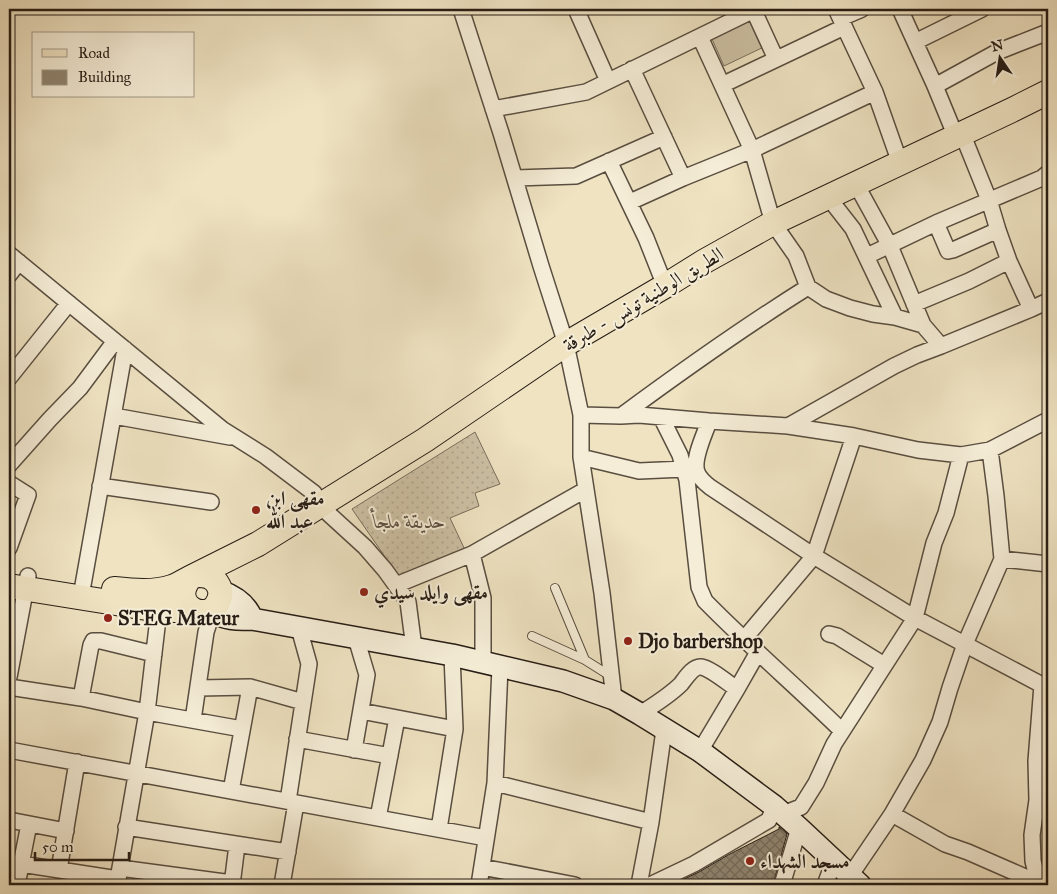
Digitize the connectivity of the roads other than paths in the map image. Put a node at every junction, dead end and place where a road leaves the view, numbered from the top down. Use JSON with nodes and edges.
{"nodes":[{"id":1,"x":461,"y":9,"type":"edge"},
{"id":2,"x":862,"y":9,"type":"edge"},
{"id":3,"x":900,"y":9,"type":"edge"},
{"id":4,"x":982,"y":9,"type":"edge"},
{"id":5,"x":578,"y":10,"type":"edge"},
{"id":6,"x":754,"y":10,"type":"edge"},
{"id":7,"x":840,"y":18,"type":"edge"},
{"id":8,"x":1048,"y":32,"type":"edge"},
{"id":9,"x":700,"y":37,"type":"junction"},
{"id":10,"x":915,"y":42,"type":"junction"},
{"id":11,"x":776,"y":59,"type":"junction"},
{"id":12,"x":632,"y":69,"type":"junction"},
{"id":13,"x":608,"y":82,"type":"junction"},
{"id":14,"x":722,"y":85,"type":"junction"},
{"id":15,"x":935,"y":86,"type":"junction"},
{"id":16,"x":875,"y":92,"type":"junction"},
{"id":17,"x":1048,"y":92,"type":"edge"},
{"id":18,"x":493,"y":109,"type":"junction"},
{"id":19,"x":959,"y":135,"type":"junction"},
{"id":20,"x":664,"y":137,"type":"junction"},
{"id":21,"x":752,"y":150,"type":"junction"},
{"id":22,"x":609,"y":161,"type":"junction"},
{"id":23,"x":900,"y":163,"type":"junction"},
{"id":24,"x":515,"y":178,"type":"junction"},
{"id":25,"x":683,"y":178,"type":"junction"},
{"id":26,"x":1046,"y":180,"type":"edge"},
{"id":27,"x":856,"y":184,"type":"junction"},
{"id":28,"x":828,"y":197,"type":"junction"},
{"id":29,"x":989,"y":200,"type":"junction"},
{"id":30,"x":630,"y":202,"type":"junction"},
{"id":31,"x":772,"y":223,"type":"junction"},
{"id":32,"x":936,"y":223,"type":"junction"},
{"id":33,"x":998,"y":230,"type":"junction"},
{"id":34,"x":890,"y":246,"type":"junction"},
{"id":35,"x":866,"y":256,"type":"junction"},
{"id":36,"x":14,"y":258,"type":"edge"},
{"id":37,"x":1010,"y":261,"type":"junction"},
{"id":38,"x":9,"y":275,"type":"edge"},
{"id":39,"x":665,"y":286,"type":"junction"},
{"id":40,"x":808,"y":287,"type":"junction"},
{"id":41,"x":1048,"y":301,"type":"edge"},
{"id":42,"x":69,"y":303,"type":"junction"},
{"id":43,"x":914,"y":304,"type":"junction"},
{"id":44,"x":1031,"y":309,"type":"junction"},
{"id":45,"x":895,"y":317,"type":"junction"},
{"id":46,"x":923,"y":325,"type":"junction"},
{"id":47,"x":566,"y":344,"type":"junction"},
{"id":48,"x":120,"y":345,"type":"junction"},
{"id":49,"x":941,"y":346,"type":"junction"},
{"id":50,"x":9,"y":378,"type":"edge"},
{"id":51,"x":581,"y":415,"type":"junction"},
{"id":52,"x":114,"y":416,"type":"junction"},
{"id":53,"x":621,"y":416,"type":"junction"},
{"id":54,"x":661,"y":417,"type":"junction"},
{"id":55,"x":1048,"y":420,"type":"edge"},
{"id":56,"x":710,"y":421,"type":"junction"},
{"id":57,"x":788,"y":426,"type":"junction"},
{"id":58,"x":854,"y":436,"type":"junction"},
{"id":59,"x":236,"y":438,"type":"junction"},
{"id":60,"x":990,"y":450,"type":"junction"},
{"id":61,"x":961,"y":455,"type":"junction"},
{"id":62,"x":580,"y":457,"type":"junction"},
{"id":63,"x":9,"y":465,"type":"edge"},
{"id":64,"x":690,"y":475,"type":"junction"},
{"id":65,"x":9,"y":483,"type":"edge"},
{"id":66,"x":100,"y":486,"type":"junction"},
{"id":67,"x":585,"y":490,"type":"junction"},
{"id":68,"x":211,"y":502,"type":"dead end"},
{"id":69,"x":319,"y":505,"type":"junction"},
{"id":70,"x":258,"y":544,"type":"junction"},
{"id":71,"x":9,"y":548,"type":"edge"},
{"id":72,"x":472,"y":554,"type":"junction"},
{"id":73,"x":814,"y":556,"type":"junction"},
{"id":74,"x":1002,"y":559,"type":"junction"},
{"id":75,"x":1048,"y":564,"type":"edge"},
{"id":76,"x":194,"y":577,"type":"junction"},
{"id":77,"x":18,"y":581,"type":"edge"},
{"id":78,"x":83,"y":585,"type":"junction"},
{"id":79,"x":396,"y":585,"type":"junction"},
{"id":80,"x":556,"y":588,"type":"dead end"},
{"id":81,"x":212,"y":602,"type":"junction"},
{"id":82,"x":160,"y":610,"type":"junction"},
{"id":83,"x":915,"y":618,"type":"junction"},
{"id":84,"x":299,"y":628,"type":"junction"},
{"id":85,"x":829,"y":634,"type":"dead end"},
{"id":86,"x":532,"y":636,"type":"dead end"},
{"id":87,"x":356,"y":638,"type":"junction"},
{"id":88,"x":744,"y":639,"type":"junction"},
{"id":89,"x":965,"y":644,"type":"junction"},
{"id":90,"x":414,"y":648,"type":"junction"},
{"id":91,"x":758,"y":652,"type":"junction"},
{"id":92,"x":154,"y":654,"type":"junction"},
{"id":93,"x":452,"y":655,"type":"junction"},
{"id":94,"x":585,"y":660,"type":"junction"},
{"id":95,"x":492,"y":664,"type":"junction"},
{"id":96,"x":884,"y":665,"type":"junction"},
{"id":97,"x":9,"y":677,"type":"edge"},
{"id":98,"x":612,"y":677,"type":"junction"},
{"id":99,"x":9,"y":687,"type":"edge"},
{"id":100,"x":250,"y":687,"type":"junction"},
{"id":101,"x":1045,"y":687,"type":"edge"},
{"id":102,"x":199,"y":688,"type":"junction"},
{"id":103,"x":737,"y":690,"type":"junction"},
{"id":104,"x":81,"y":698,"type":"junction"},
{"id":105,"x":614,"y":699,"type":"junction"},
{"id":106,"x":303,"y":702,"type":"junction"},
{"id":107,"x":361,"y":711,"type":"junction"},
{"id":108,"x":147,"y":712,"type":"junction"},
{"id":109,"x":640,"y":714,"type":"junction"},
{"id":110,"x":397,"y":718,"type":"junction"},
{"id":111,"x":194,"y":720,"type":"junction"},
{"id":112,"x":242,"y":729,"type":"junction"},
{"id":113,"x":455,"y":729,"type":"junction"},
{"id":114,"x":664,"y":730,"type":"junction"},
{"id":115,"x":842,"y":731,"type":"junction"},
{"id":116,"x":297,"y":739,"type":"junction"},
{"id":117,"x":9,"y":750,"type":"edge"},
{"id":118,"x":354,"y":750,"type":"junction"},
{"id":119,"x":700,"y":751,"type":"junction"},
{"id":120,"x":390,"y":756,"type":"junction"},
{"id":121,"x":77,"y":762,"type":"junction"},
{"id":122,"x":136,"y":774,"type":"junction"},
{"id":123,"x":495,"y":783,"type":"junction"},
{"id":124,"x":231,"y":791,"type":"junction"},
{"id":125,"x":292,"y":802,"type":"junction"},
{"id":126,"x":778,"y":810,"type":"junction"},
{"id":127,"x":892,"y":814,"type":"junction"},
{"id":128,"x":378,"y":818,"type":"junction"},
{"id":129,"x":9,"y":820,"type":"edge"},
{"id":130,"x":651,"y":822,"type":"junction"},
{"id":131,"x":29,"y":824,"type":"junction"},
{"id":132,"x":126,"y":828,"type":"junction"},
{"id":133,"x":799,"y":828,"type":"junction"},
{"id":134,"x":439,"y":829,"type":"junction"},
{"id":135,"x":66,"y":831,"type":"junction"},
{"id":136,"x":486,"y":838,"type":"junction"},
{"id":137,"x":237,"y":845,"type":"junction"},
{"id":138,"x":288,"y":852,"type":"junction"},
{"id":139,"x":834,"y":861,"type":"junction"},
{"id":140,"x":21,"y":864,"type":"junction"},
{"id":141,"x":482,"y":867,"type":"junction"},
{"id":142,"x":59,"y":870,"type":"junction"},
{"id":143,"x":118,"y":877,"type":"edge"},
{"id":144,"x":855,"y":880,"type":"edge"},
{"id":145,"x":180,"y":881,"type":"edge"},
{"id":146,"x":232,"y":884,"type":"edge"},
{"id":147,"x":1039,"y":884,"type":"edge"},
{"id":148,"x":17,"y":885,"type":"edge"},
{"id":149,"x":282,"y":885,"type":"edge"},
{"id":150,"x":480,"y":885,"type":"edge"},
{"id":151,"x":575,"y":885,"type":"edge"},
{"id":152,"x":638,"y":885,"type":"edge"},
{"id":153,"x":650,"y":885,"type":"edge"},
{"id":154,"x":782,"y":885,"type":"edge"},
{"id":155,"x":825,"y":885,"type":"edge"}],
"edges":[{"from":1,"to":18,"type":"street"},
{"from":2,"to":7,"type":"street"},
{"from":3,"to":10,"type":"street"},
{"from":4,"to":10,"type":"street"},
{"from":5,"to":13,"type":"street"},
{"from":6,"to":9,"type":"street"},
{"from":6,"to":11,"type":"street"},
{"from":7,"to":11,"type":"street"},
{"from":7,"to":16,"type":"street"},
{"from":8,"to":15,"type":"street"},
{"from":9,"to":12,"type":"street"},
{"from":9,"to":14,"type":"street"},
{"from":10,"to":15,"type":"street"},
{"from":11,"to":14,"type":"street"},
{"from":12,"to":13,"type":"street"},
{"from":12,"to":20,"type":"street"},
{"from":13,"to":18,"type":"street"},
{"from":14,"to":21,"type":"street"},
{"from":15,"to":19,"type":"street"},
{"from":16,"to":21,"type":"street"},
{"from":16,"to":23,"type":"street"},
{"from":17,"to":19,"type":"main road","name":"الطريق الوطنية تونس - طبرقة"},
{"from":18,"to":24,"type":"street"},
{"from":19,"to":23,"type":"main road","name":"الطريق الوطنية تونس - طبرقة"},
{"from":19,"to":29,"type":"street"},
{"from":20,"to":22,"type":"street"},
{"from":20,"to":25,"type":"street"},
{"from":21,"to":25,"type":"street"},
{"from":21,"to":31,"type":"street"},
{"from":22,"to":24,"type":"street"},
{"from":22,"to":30,"type":"street"},
{"from":23,"to":27,"type":"main road","name":"الطريق الوطنية تونس - طبرقة"},
{"from":24,"to":47,"type":"street"},
{"from":25,"to":30,"type":"street"},
{"from":26,"to":29,"type":"street"},
{"from":27,"to":28,"type":"main road","name":"الطريق الوطنية تونس - طبرقة"},
{"from":27,"to":34,"type":"street"},
{"from":28,"to":31,"type":"main road","name":"الطريق الوطنية تونس - طبرقة"},
{"from":28,"to":35,"type":"street"},
{"from":29,"to":32,"type":"street"},
{"from":29,"to":33,"type":"street"},
{"from":30,"to":39,"type":"street"},
{"from":31,"to":39,"type":"main road","name":"الطريق الوطنية تونس - طبرقة"},
{"from":31,"to":40,"type":"street"},
{"from":32,"to":33,"type":"street"},
{"from":32,"to":34,"type":"street"},
{"from":33,"to":37,"type":"street"},
{"from":34,"to":35,"type":"street"},
{"from":34,"to":43,"type":"street"},
{"from":35,"to":45,"type":"street"},
{"from":36,"to":38,"type":"street"},
{"from":36,"to":42,"type":"street"},
{"from":37,"to":43,"type":"street"},
{"from":37,"to":44,"type":"street"},
{"from":39,"to":47,"type":"main road","name":"الطريق الوطنية تونس - طبرقة"},
{"from":40,"to":45,"type":"street"},
{"from":40,"to":53,"type":"street"},
{"from":41,"to":44,"type":"street"},
{"from":42,"to":48,"type":"street"},
{"from":42,"to":50,"type":"street"},
{"from":43,"to":46,"type":"street"},
{"from":44,"to":49,"type":"street"},
{"from":45,"to":46,"type":"street"},
{"from":46,"to":49,"type":"street"},
{"from":47,"to":51,"type":"street"},
{"from":47,"to":69,"type":"main road","name":"الطريق الوطنية تونس - طبرقة"},
{"from":48,"to":52,"type":"street"},
{"from":48,"to":59,"type":"street"},
{"from":48,"to":63,"type":"street"},
{"from":49,"to":57,"type":"street"},
{"from":51,"to":53,"type":"street"},
{"from":51,"to":62,"type":"street"},
{"from":52,"to":59,"type":"street"},
{"from":52,"to":66,"type":"street"},
{"from":53,"to":54,"type":"street"},
{"from":54,"to":56,"type":"street"},
{"from":54,"to":64,"type":"street"},
{"from":55,"to":60,"type":"street"},
{"from":56,"to":57,"type":"street"},
{"from":56,"to":64,"type":"street"},
{"from":57,"to":58,"type":"street"},
{"from":58,"to":61,"type":"street"},
{"from":58,"to":73,"type":"street"},
{"from":59,"to":69,"type":"street"},
{"from":60,"to":61,"type":"street"},
{"from":60,"to":74,"type":"street"},
{"from":61,"to":83,"type":"street"},
{"from":62,"to":64,"type":"street"},
{"from":62,"to":67,"type":"street"},
{"from":64,"to":73,"type":"street"},
{"from":64,"to":88,"type":"street"},
{"from":65,"to":71,"type":"street"},
{"from":66,"to":68,"type":"street"},
{"from":66,"to":78,"type":"street"},
{"from":67,"to":72,"type":"street"},
{"from":67,"to":98,"type":"street"},
{"from":69,"to":70,"type":"main road","name":"الطريق الوطنية تونس - طبرقة"},
{"from":69,"to":79,"type":"street"},
{"from":70,"to":76,"type":"main road","name":"الطريق الوطنية تونس - طبرقة"},
{"from":70,"to":81,"type":"main road","name":"الطريق الوطنية تونس - طبرقة"},
{"from":72,"to":79,"type":"street"},
{"from":72,"to":95,"type":"street"},
{"from":73,"to":83,"type":"street"},
{"from":73,"to":88,"type":"street"},
{"from":74,"to":75,"type":"street"},
{"from":74,"to":89,"type":"street"},
{"from":76,"to":78,"type":"main road","name":"الطريق الوطنية تونس - طبرقة"},
{"from":76,"to":81,"type":"main road"},
{"from":76,"to":81,"type":"main road"},
{"from":77,"to":78,"type":"main road","name":"الطريق الوطنية تونس - طبرقة"},
{"from":77,"to":82,"type":"main road"},
{"from":77,"to":97,"type":"street"},
{"from":79,"to":90,"type":"street"},
{"from":80,"to":94,"type":"lane"},
{"from":81,"to":82,"type":"main road"},
{"from":81,"to":84,"type":"main road"},
{"from":81,"to":102,"type":"street"},
{"from":82,"to":92,"type":"street"},
{"from":83,"to":89,"type":"street"},
{"from":83,"to":96,"type":"street"},
{"from":84,"to":87,"type":"main road"},
{"from":84,"to":106,"type":"street"},
{"from":85,"to":96,"type":"street"},
{"from":86,"to":94,"type":"lane"},
{"from":87,"to":90,"type":"main road"},
{"from":87,"to":107,"type":"street"},
{"from":88,"to":91,"type":"street"},
{"from":89,"to":101,"type":"street"},
{"from":89,"to":127,"type":"street"},
{"from":90,"to":93,"type":"main road"},
{"from":91,"to":103,"type":"street"},
{"from":91,"to":115,"type":"street"},
{"from":92,"to":104,"type":"street"},
{"from":92,"to":108,"type":"street"},
{"from":93,"to":95,"type":"main road"},
{"from":93,"to":113,"type":"street"},
{"from":94,"to":98,"type":"lane"},
{"from":95,"to":105,"type":"main road"},
{"from":95,"to":123,"type":"street"},
{"from":96,"to":115,"type":"street"},
{"from":98,"to":105,"type":"street"},
{"from":99,"to":104,"type":"street"},
{"from":100,"to":102,"type":"street"},
{"from":100,"to":106,"type":"street"},
{"from":100,"to":112,"type":"street"},
{"from":101,"to":147,"type":"street"},
{"from":102,"to":111,"type":"street"},
{"from":103,"to":109,"type":"street"},
{"from":103,"to":119,"type":"street"},
{"from":104,"to":108,"type":"street"},
{"from":105,"to":109,"type":"main road"},
{"from":106,"to":116,"type":"street"},
{"from":107,"to":110,"type":"street"},
{"from":107,"to":118,"type":"street"},
{"from":108,"to":111,"type":"street"},
{"from":108,"to":122,"type":"street"},
{"from":109,"to":114,"type":"main road"},
{"from":110,"to":113,"type":"street"},
{"from":110,"to":120,"type":"street"},
{"from":111,"to":112,"type":"street"},
{"from":112,"to":124,"type":"street"},
{"from":113,"to":134,"type":"street"},
{"from":114,"to":119,"type":"main road"},
{"from":114,"to":130,"type":"street"},
{"from":115,"to":126,"type":"street"},
{"from":116,"to":118,"type":"street"},
{"from":116,"to":125,"type":"street"},
{"from":117,"to":121,"type":"street"},
{"from":118,"to":120,"type":"street"},
{"from":119,"to":126,"type":"main road"},
{"from":120,"to":128,"type":"street"},
{"from":121,"to":122,"type":"street"},
{"from":121,"to":135,"type":"street"},
{"from":122,"to":124,"type":"street"},
{"from":122,"to":132,"type":"street"},
{"from":123,"to":130,"type":"street"},
{"from":123,"to":136,"type":"street"},
{"from":124,"to":125,"type":"street"},
{"from":125,"to":128,"type":"street"},
{"from":125,"to":138,"type":"street"},
{"from":126,"to":133,"type":"main road"},
{"from":126,"to":153,"type":"street"},
{"from":127,"to":144,"type":"street"},
{"from":127,"to":147,"type":"street"},
{"from":128,"to":134,"type":"street"},
{"from":129,"to":131,"type":"street"},
{"from":130,"to":152,"type":"street"},
{"from":131,"to":135,"type":"street"},
{"from":131,"to":140,"type":"street"},
{"from":132,"to":137,"type":"street"},
{"from":132,"to":143,"type":"street"},
{"from":133,"to":139,"type":"main road"},
{"from":133,"to":154,"type":"street"},
{"from":134,"to":136,"type":"street"},
{"from":135,"to":142,"type":"street"},
{"from":136,"to":141,"type":"street"},
{"from":137,"to":138,"type":"street"},
{"from":137,"to":146,"type":"street"},
{"from":138,"to":149,"type":"street"},
{"from":139,"to":144,"type":"main road"},
{"from":139,"to":155,"type":"street"},
{"from":140,"to":142,"type":"street"},
{"from":140,"to":148,"type":"street"},
{"from":141,"to":150,"type":"street"},
{"from":141,"to":151,"type":"street"},
{"from":142,"to":143,"type":"street"},
{"from":143,"to":145,"type":"street"},
{"from":145,"to":146,"type":"street"}]}
